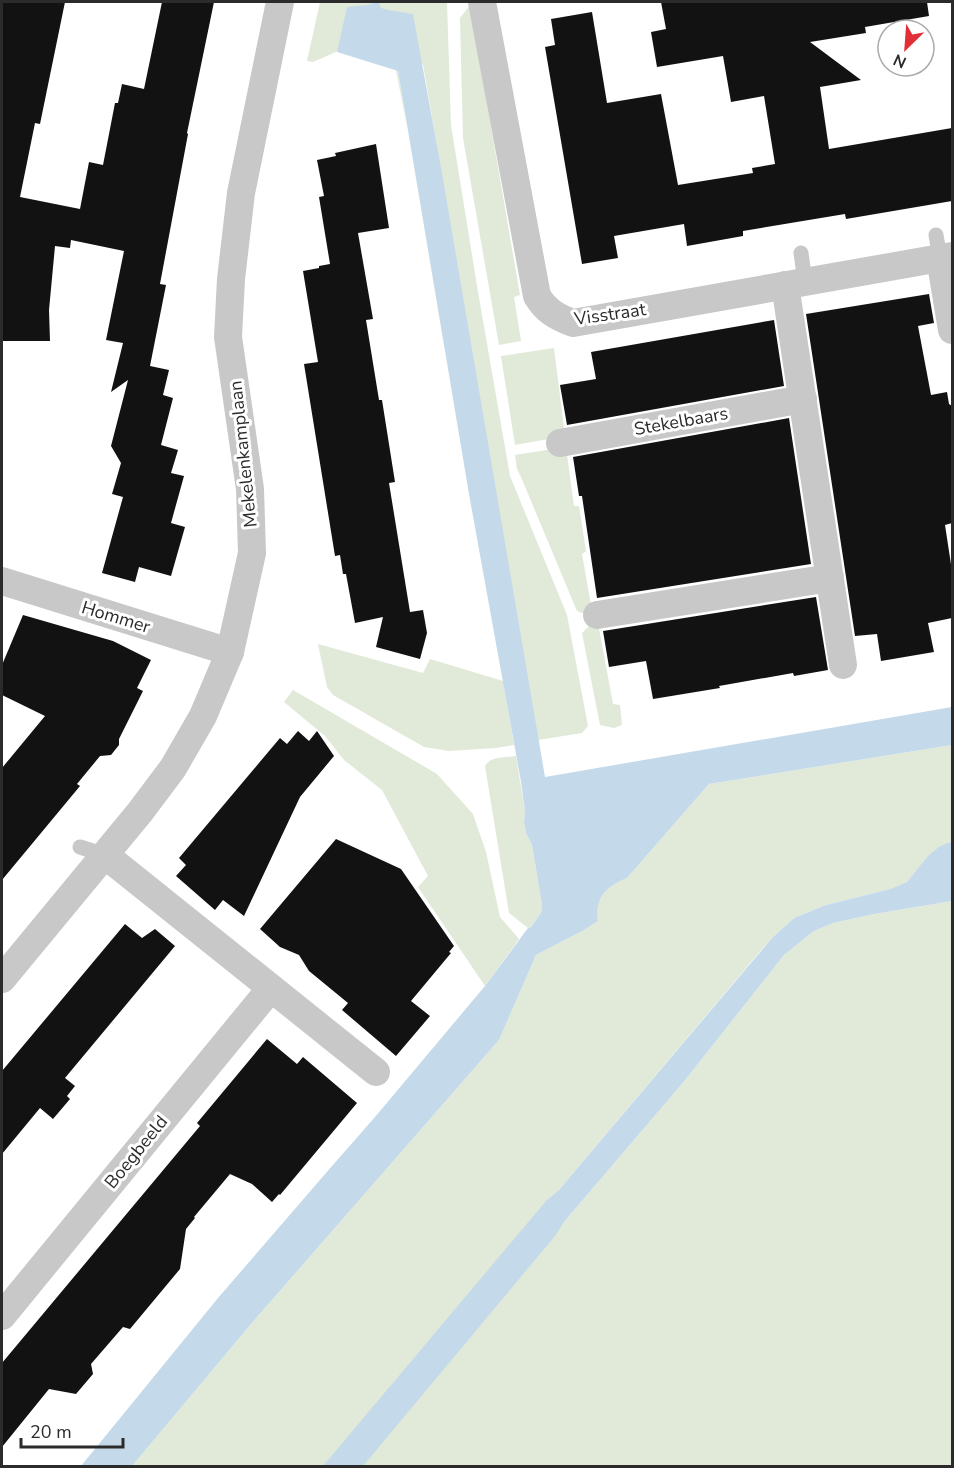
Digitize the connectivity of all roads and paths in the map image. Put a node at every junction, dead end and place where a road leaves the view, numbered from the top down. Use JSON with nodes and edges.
{"nodes":[{"id":1,"x":280,"y":2,"type":"edge"},
{"id":2,"x":482,"y":2,"type":"edge"},
{"id":3,"x":943,"y":250,"type":"edge"},
{"id":4,"x":801,"y":253,"type":"dead end"},
{"id":5,"x":795,"y":284,"type":"junction"},
{"id":6,"x":952,"y":330,"type":"edge"},
{"id":7,"x":803,"y":399,"type":"junction"},
{"id":8,"x":560,"y":443,"type":"dead end"},
{"id":9,"x":830,"y":578,"type":"junction"},
{"id":10,"x":2,"y":581,"type":"edge"},
{"id":11,"x":597,"y":615,"type":"dead end"},
{"id":12,"x":230,"y":652,"type":"junction"},
{"id":13,"x":843,"y":665,"type":"dead end"},
{"id":14,"x":92,"y":851,"type":"junction"},
{"id":15,"x":2,"y":979,"type":"edge"},
{"id":16,"x":271,"y":988,"type":"junction"},
{"id":17,"x":376,"y":1072,"type":"dead end"},
{"id":18,"x":2,"y":1316,"type":"edge"}],
"edges":[{"from":1,"to":12,"type":"street","name":"Mekelenkamplaan"},
{"from":2,"to":5,"type":"street","name":"Visstraat"},
{"from":3,"to":5,"type":"street","name":"Visstraat"},
{"from":3,"to":6,"type":"street"},
{"from":4,"to":5,"type":"lane"},
{"from":5,"to":7,"type":"street"},
{"from":7,"to":8,"type":"street","name":"Stekelbaars"},
{"from":7,"to":9,"type":"street"},
{"from":9,"to":11,"type":"street"},
{"from":9,"to":13,"type":"street"},
{"from":10,"to":12,"type":"street","name":"Hommer"},
{"from":12,"to":14,"type":"street","name":"Mekelenkamplaan"},
{"from":14,"to":15,"type":"street","name":"Mekelenkamplaan"},
{"from":14,"to":16,"type":"street"},
{"from":16,"to":17,"type":"street"},
{"from":16,"to":18,"type":"street","name":"Boegbeeld"}]}
